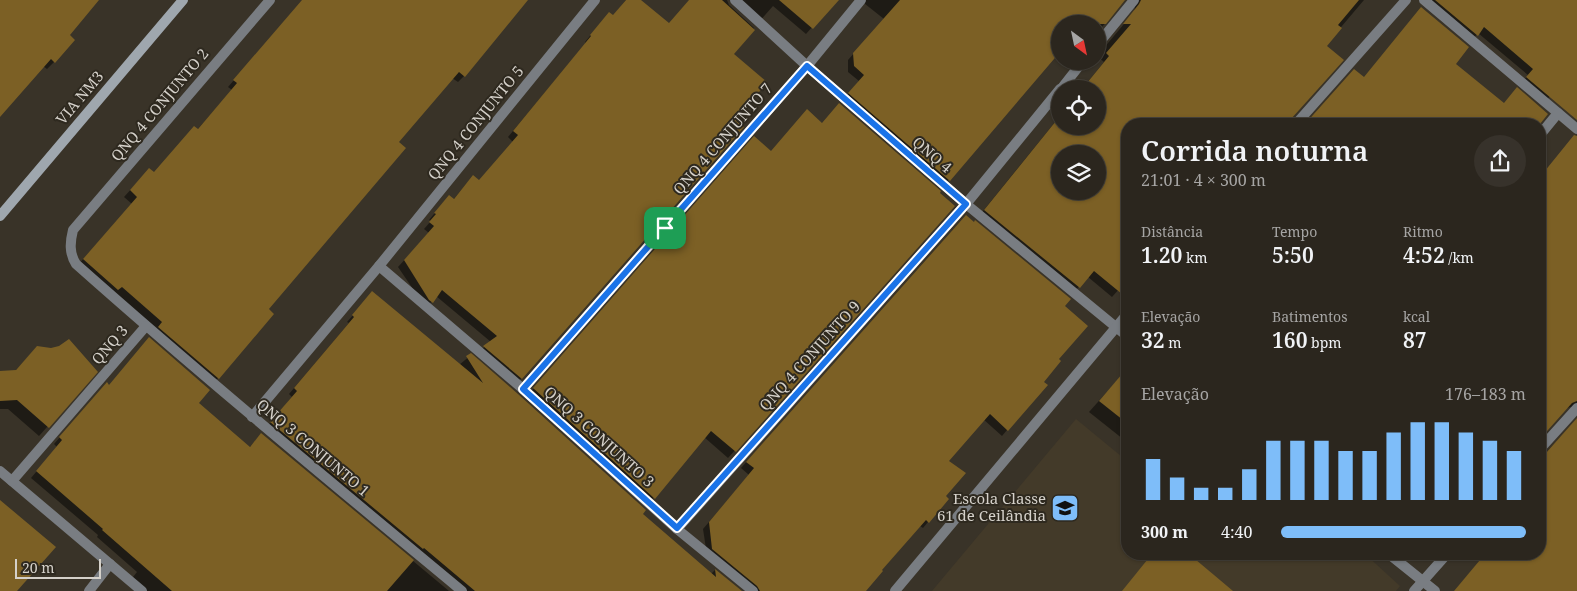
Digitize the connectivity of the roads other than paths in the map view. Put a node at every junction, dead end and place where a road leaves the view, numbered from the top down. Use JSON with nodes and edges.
{"nodes":[{"id":1,"x":182,"y":0,"type":"edge"},
{"id":2,"x":270,"y":0,"type":"edge"},
{"id":3,"x":596,"y":0,"type":"edge"},
{"id":4,"x":735,"y":0,"type":"edge"},
{"id":5,"x":861,"y":0,"type":"edge"},
{"id":6,"x":1134,"y":0,"type":"edge"},
{"id":7,"x":1406,"y":0,"type":"edge"},
{"id":8,"x":1424,"y":0,"type":"edge"},
{"id":9,"x":1106,"y":34,"type":"edge"},
{"id":10,"x":807,"y":66,"type":"junction"},
{"id":11,"x":1076,"y":70,"type":"edge"},
{"id":12,"x":1067,"y":80,"type":"edge"},
{"id":13,"x":1051,"y":100,"type":"edge"},
{"id":14,"x":1558,"y":113,"type":"junction"},
{"id":15,"x":1301,"y":118,"type":"edge"},
{"id":16,"x":1546,"y":128,"type":"edge"},
{"id":17,"x":1577,"y":129,"type":"edge"},
{"id":18,"x":966,"y":204,"type":"junction"},
{"id":19,"x":4,"y":205,"type":"edge"},
{"id":20,"x":0,"y":216,"type":"edge"},
{"id":21,"x":73,"y":230,"type":"joint"},
{"id":22,"x":380,"y":266,"type":"junction"},
{"id":23,"x":1121,"y":320,"type":"edge"},
{"id":24,"x":146,"y":326,"type":"junction"},
{"id":25,"x":1115,"y":326,"type":"junction"},
{"id":26,"x":1121,"y":331,"type":"edge"},
{"id":27,"x":523,"y":389,"type":"junction"},
{"id":28,"x":1577,"y":408,"type":"edge"},
{"id":29,"x":252,"y":417,"type":"junction"},
{"id":30,"x":1546,"y":442,"type":"edge"},
{"id":31,"x":0,"y":471,"type":"edge"},
{"id":32,"x":12,"y":481,"type":"junction"},
{"id":33,"x":677,"y":528,"type":"junction"},
{"id":34,"x":1397,"y":560,"type":"edge"},
{"id":35,"x":1442,"y":560,"type":"edge"},
{"id":36,"x":110,"y":564,"type":"junction"},
{"id":37,"x":1423,"y":581,"type":"junction"},
{"id":38,"x":89,"y":591,"type":"edge"},
{"id":39,"x":142,"y":591,"type":"edge"},
{"id":40,"x":462,"y":591,"type":"edge"},
{"id":41,"x":753,"y":591,"type":"edge"},
{"id":42,"x":894,"y":591,"type":"edge"},
{"id":43,"x":1414,"y":591,"type":"edge"},
{"id":44,"x":1434,"y":591,"type":"edge"}],
"edges":[{"from":1,"to":19,"type":"main road","name":"VIA NM3"},
{"from":2,"to":21,"type":"street","name":"QNQ 4 CONJUNTO 2"},
{"from":3,"to":22,"type":"street","name":"QNQ 4 CONJUNTO 5"},
{"from":4,"to":10,"type":"street","name":"QNQ 4"},
{"from":5,"to":10,"type":"street","name":"QNQ 4 CONJUNTO 7"},
{"from":6,"to":9,"type":"street"},
{"from":7,"to":15,"type":"street"},
{"from":8,"to":14,"type":"street"},
{"from":10,"to":18,"type":"street","name":"QNQ 4"},
{"from":10,"to":27,"type":"street","name":"QNQ 4 CONJUNTO 7"},
{"from":11,"to":12,"type":"street","name":"QNQ 4 CONJUNTO 9"},
{"from":13,"to":18,"type":"street","name":"QNQ 4 CONJUNTO 9"},
{"from":14,"to":16,"type":"street"},
{"from":14,"to":17,"type":"street"},
{"from":18,"to":25,"type":"street","name":"QNQ 4"},
{"from":18,"to":33,"type":"street","name":"QNQ 4 CONJUNTO 9"},
{"from":19,"to":20,"type":"main road","name":"VIA NM3"},
{"from":21,"to":24,"type":"street","name":"QNQ 3"},
{"from":22,"to":27,"type":"street","name":"QNQ 3 CONJUNTO 3"},
{"from":22,"to":29,"type":"street"},
{"from":23,"to":25,"type":"street"},
{"from":24,"to":29,"type":"street","name":"QNQ 3 CONJUNTO 1"},
{"from":24,"to":32,"type":"street","name":"QNQ 3"},
{"from":25,"to":26,"type":"street","name":"QNQ 4"},
{"from":25,"to":42,"type":"street"},
{"from":27,"to":33,"type":"street","name":"QNQ 3 CONJUNTO 3"},
{"from":28,"to":30,"type":"street"},
{"from":29,"to":40,"type":"street","name":"QNQ 3 CONJUNTO 1"},
{"from":31,"to":32,"type":"street"},
{"from":32,"to":36,"type":"street"},
{"from":33,"to":41,"type":"street","name":"QNQ 3 CONJUNTO 3"},
{"from":34,"to":37,"type":"street"},
{"from":35,"to":37,"type":"street"},
{"from":36,"to":38,"type":"street"},
{"from":36,"to":39,"type":"street"},
{"from":37,"to":43,"type":"street"},
{"from":37,"to":44,"type":"street"}]}
